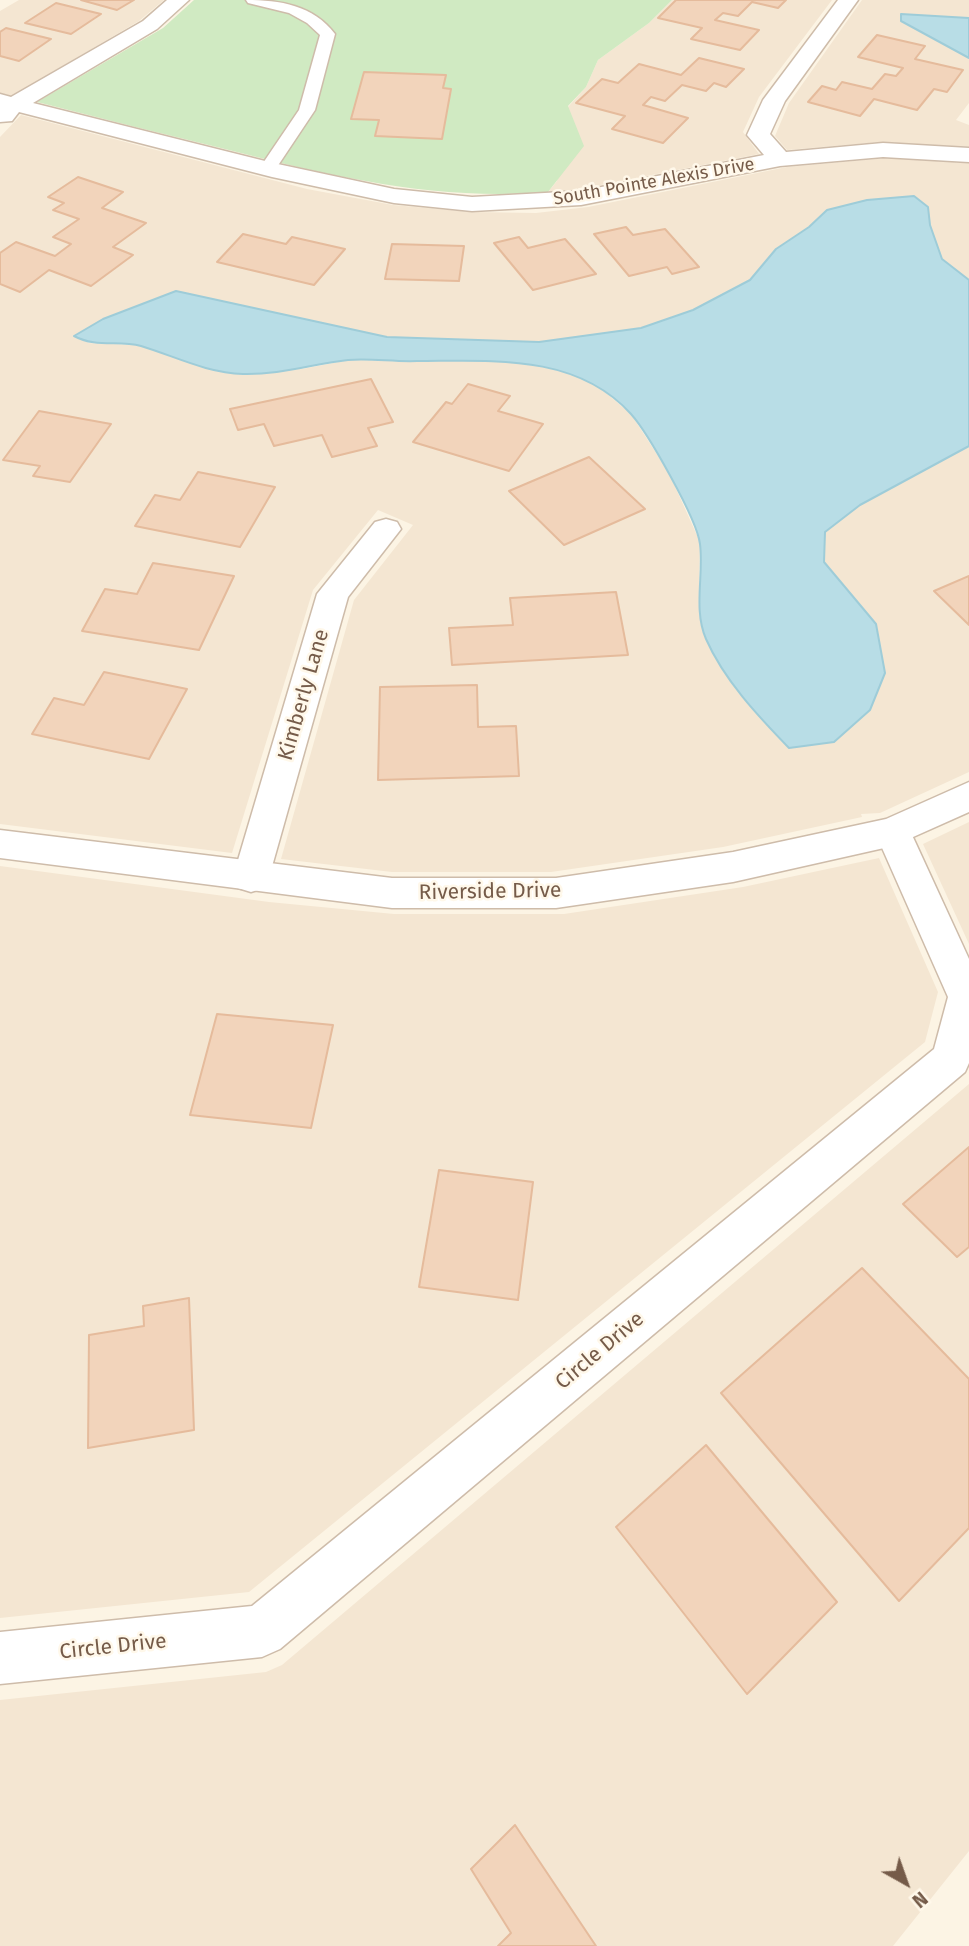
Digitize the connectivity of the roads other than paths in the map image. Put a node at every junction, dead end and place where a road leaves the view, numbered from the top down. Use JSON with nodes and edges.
{"nodes":[{"id":1,"x":179,"y":0,"type":"edge"},
{"id":2,"x":253,"y":0,"type":"edge"},
{"id":3,"x":848,"y":0,"type":"edge"},
{"id":4,"x":5,"y":109,"type":"edge"},
{"id":5,"x":969,"y":155,"type":"edge"},
{"id":6,"x":780,"y":159,"type":"junction"},
{"id":7,"x":267,"y":169,"type":"junction"},
{"id":8,"x":386,"y":529,"type":"dead end"},
{"id":9,"x":969,"y":796,"type":"edge"},
{"id":10,"x":893,"y":832,"type":"junction"},
{"id":11,"x":0,"y":845,"type":"edge"},
{"id":12,"x":251,"y":877,"type":"junction"},
{"id":13,"x":0,"y":1658,"type":"edge"}],
"edges":[{"from":1,"to":4,"type":"street","name":"South Pointe Alexis Drive"},
{"from":2,"to":7,"type":"lane"},
{"from":3,"to":6,"type":"street"},
{"from":4,"to":7,"type":"street","name":"South Pointe Alexis Drive"},
{"from":5,"to":6,"type":"street","name":"South Pointe Alexis Drive"},
{"from":6,"to":7,"type":"street","name":"South Pointe Alexis Drive"},
{"from":8,"to":12,"type":"street","name":"Kimberly Lane"},
{"from":9,"to":10,"type":"street","name":"Riverside Drive"},
{"from":10,"to":12,"type":"street","name":"Riverside Drive"},
{"from":10,"to":13,"type":"street","name":"Circle Drive"},
{"from":11,"to":12,"type":"street","name":"Riverside Drive"}]}
